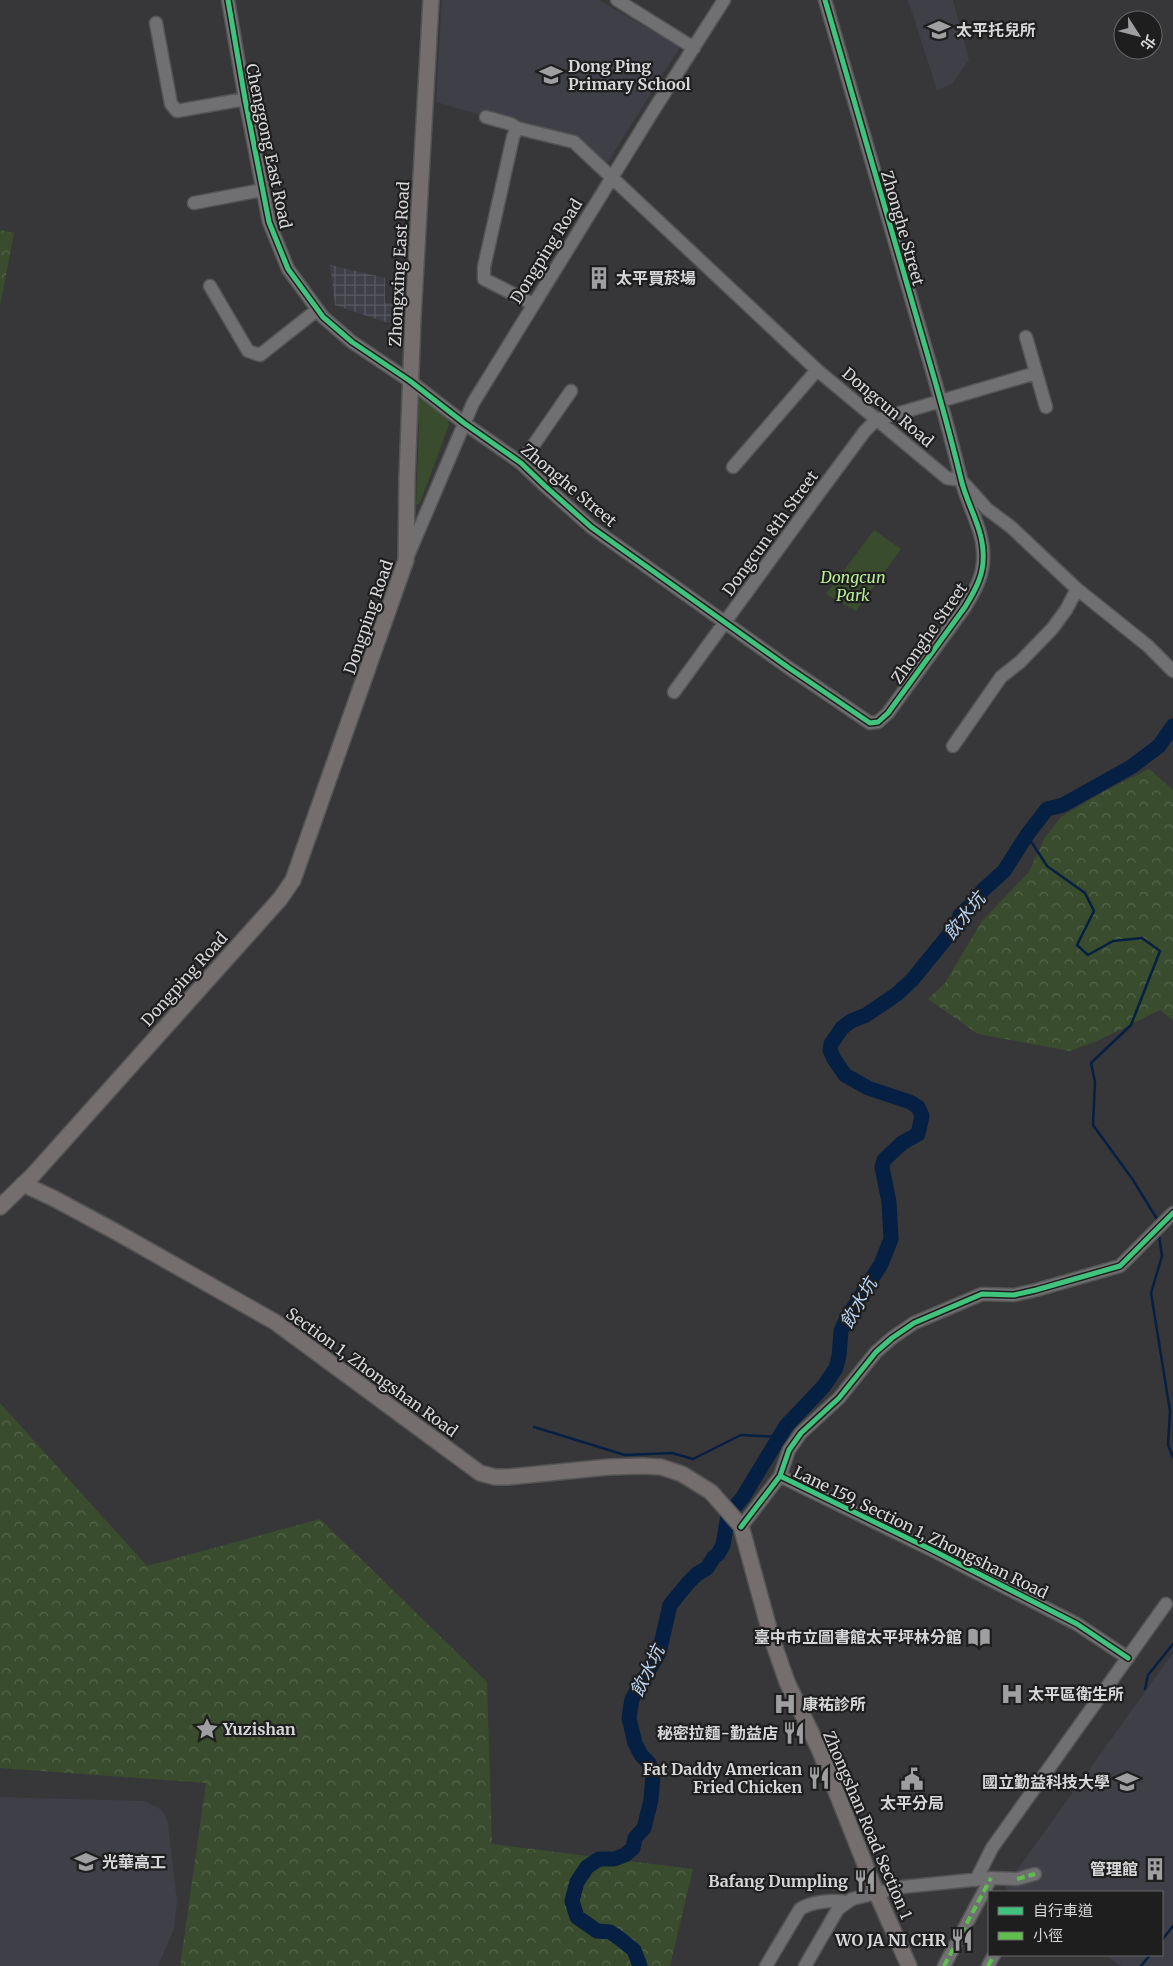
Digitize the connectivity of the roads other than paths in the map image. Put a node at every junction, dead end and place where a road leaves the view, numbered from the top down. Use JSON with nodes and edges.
{"nodes":[{"id":1,"x":228,"y":0,"type":"edge"},
{"id":2,"x":431,"y":0,"type":"edge"},
{"id":3,"x":617,"y":0,"type":"edge"},
{"id":4,"x":724,"y":0,"type":"edge"},
{"id":5,"x":825,"y":0,"type":"edge"},
{"id":6,"x":156,"y":23,"type":"dead end"},
{"id":7,"x":694,"y":48,"type":"junction"},
{"id":8,"x":245,"y":99,"type":"junction"},
{"id":9,"x":486,"y":118,"type":"dead end"},
{"id":10,"x":517,"y":128,"type":"junction"},
{"id":11,"x":613,"y":176,"type":"junction"},
{"id":12,"x":262,"y":190,"type":"junction"},
{"id":13,"x":194,"y":203,"type":"dead end"},
{"id":14,"x":210,"y":286,"type":"dead end"},
{"id":15,"x":533,"y":304,"type":"junction"},
{"id":16,"x":317,"y":310,"type":"junction"},
{"id":17,"x":1026,"y":337,"type":"dead end"},
{"id":18,"x":817,"y":370,"type":"junction"},
{"id":19,"x":1036,"y":373,"type":"junction"},
{"id":20,"x":410,"y":381,"type":"junction"},
{"id":21,"x":571,"y":391,"type":"dead end"},
{"id":22,"x":940,"y":400,"type":"junction"},
{"id":23,"x":1046,"y":407,"type":"dead end"},
{"id":24,"x":876,"y":420,"type":"junction"},
{"id":25,"x":464,"y":423,"type":"junction"},
{"id":26,"x":521,"y":463,"type":"junction"},
{"id":27,"x":733,"y":467,"type":"dead end"},
{"id":28,"x":961,"y":480,"type":"junction"},
{"id":29,"x":406,"y":560,"type":"junction"},
{"id":30,"x":1077,"y":589,"type":"junction"},
{"id":31,"x":725,"y":622,"type":"junction"},
{"id":32,"x":1173,"y":671,"type":"edge"},
{"id":33,"x":674,"y":692,"type":"dead end"},
{"id":34,"x":953,"y":746,"type":"dead end"},
{"id":35,"x":23,"y":1184,"type":"junction"},
{"id":36,"x":0,"y":1207,"type":"edge"},
{"id":37,"x":1173,"y":1213,"type":"edge"},
{"id":38,"x":780,"y":1476,"type":"junction"},
{"id":39,"x":741,"y":1526,"type":"junction"},
{"id":40,"x":1166,"y":1604,"type":"dead end"},
{"id":41,"x":1128,"y":1658,"type":"junction"},
{"id":42,"x":1035,"y":1874,"type":"dead end"},
{"id":43,"x":991,"y":1878,"type":"junction"},
{"id":44,"x":976,"y":1880,"type":"junction"},
{"id":45,"x":876,"y":1892,"type":"junction"},
{"id":46,"x":847,"y":1902,"type":"junction"},
{"id":47,"x":766,"y":1966,"type":"edge"},
{"id":48,"x":805,"y":1966,"type":"edge"},
{"id":49,"x":909,"y":1966,"type":"edge"},
{"id":50,"x":944,"y":1966,"type":"edge"}],
"edges":[{"from":1,"to":8,"type":"street","name":"Chenggong East Road"},
{"from":2,"to":20,"type":"main road","name":"Zhongxing East Road"},
{"from":3,"to":7,"type":"street"},
{"from":4,"to":7,"type":"street","name":"Dongping Road"},
{"from":5,"to":22,"type":"street","name":"Zhonghe Street"},
{"from":6,"to":8,"type":"street"},
{"from":7,"to":11,"type":"street","name":"Dongping Road"},
{"from":8,"to":12,"type":"street","name":"Chenggong East Road"},
{"from":9,"to":10,"type":"street","name":"Dongcun Road"},
{"from":10,"to":11,"type":"street","name":"Dongcun Road"},
{"from":10,"to":15,"type":"street"},
{"from":11,"to":15,"type":"street","name":"Dongping Road"},
{"from":11,"to":18,"type":"street","name":"Dongcun Road"},
{"from":12,"to":13,"type":"street"},
{"from":12,"to":16,"type":"street","name":"Chenggong East Road"},
{"from":14,"to":16,"type":"street"},
{"from":15,"to":25,"type":"street","name":"Dongping Road"},
{"from":16,"to":20,"type":"street","name":"Chenggong East Road"},
{"from":17,"to":19,"type":"street"},
{"from":18,"to":24,"type":"street","name":"Dongcun Road"},
{"from":18,"to":27,"type":"street"},
{"from":19,"to":22,"type":"street"},
{"from":19,"to":23,"type":"street"},
{"from":20,"to":25,"type":"street","name":"Chenggong East Road"},
{"from":20,"to":29,"type":"main road","name":"Zhongxing East Road"},
{"from":21,"to":26,"type":"street"},
{"from":22,"to":24,"type":"street"},
{"from":22,"to":28,"type":"street","name":"Zhonghe Street"},
{"from":24,"to":28,"type":"street","name":"Dongcun Road"},
{"from":24,"to":31,"type":"street","name":"Dongcun 8th Street"},
{"from":25,"to":26,"type":"street","name":"Zhonghe Street"},
{"from":25,"to":29,"type":"street","name":"Dongping Road"},
{"from":26,"to":31,"type":"street","name":"Zhonghe Street"},
{"from":28,"to":30,"type":"street","name":"Dongcun Road"},
{"from":28,"to":31,"type":"street","name":"Zhonghe Street"},
{"from":29,"to":35,"type":"main road","name":"Dongping Road"},
{"from":30,"to":32,"type":"street","name":"Dongcun Road"},
{"from":30,"to":34,"type":"street"},
{"from":31,"to":33,"type":"street","name":"Dongcun 8th Street"},
{"from":35,"to":36,"type":"main road","name":"Dongping Road"},
{"from":35,"to":39,"type":"main road","name":"Section 1, Zhongshan Road"},
{"from":37,"to":38,"type":"street"},
{"from":38,"to":39,"type":"street"},
{"from":38,"to":41,"type":"street","name":"Lane 159, Section 1, Zhongshan Road"},
{"from":39,"to":45,"type":"main road","name":"Zhongshan Road Section 1"},
{"from":40,"to":41,"type":"street"},
{"from":41,"to":44,"type":"street"},
{"from":42,"to":43,"type":"street"},
{"from":43,"to":44,"type":"street"},
{"from":43,"to":50,"type":"street"},
{"from":44,"to":45,"type":"street"},
{"from":45,"to":46,"type":"street"},
{"from":45,"to":49,"type":"main road","name":"Zhongshan Road Section 1"},
{"from":46,"to":47,"type":"street"},
{"from":46,"to":48,"type":"street"}]}
